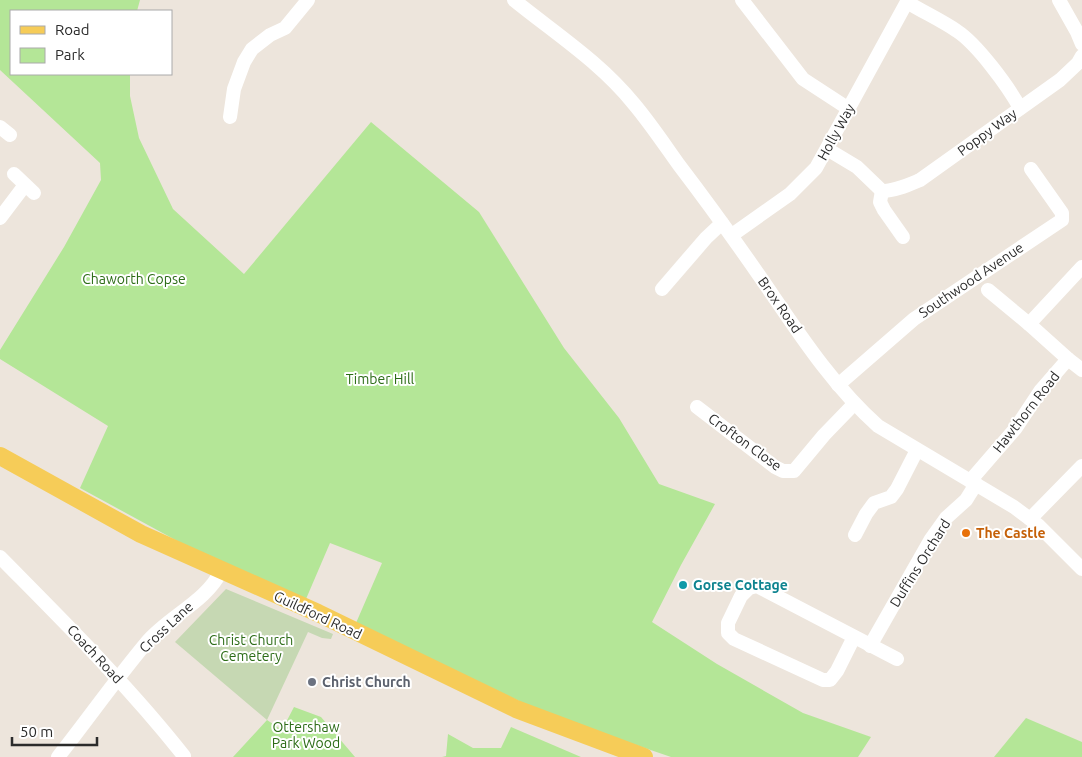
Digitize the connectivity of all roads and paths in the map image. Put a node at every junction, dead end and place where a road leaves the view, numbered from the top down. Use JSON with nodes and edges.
{"nodes":[{"id":1,"x":308,"y":0,"type":"edge"},
{"id":2,"x":514,"y":0,"type":"edge"},
{"id":3,"x":742,"y":0,"type":"edge"},
{"id":4,"x":1059,"y":0,"type":"edge"},
{"id":5,"x":907,"y":1,"type":"edge"},
{"id":6,"x":1082,"y":44,"type":"edge"},
{"id":7,"x":1082,"y":56,"type":"edge"},
{"id":8,"x":1020,"y":108,"type":"junction"},
{"id":9,"x":849,"y":109,"type":"junction"},
{"id":10,"x":230,"y":117,"type":"dead end"},
{"id":11,"x":827,"y":148,"type":"junction"},
{"id":12,"x":1031,"y":169,"type":"dead end"},
{"id":13,"x":14,"y":174,"type":"dead end"},
{"id":14,"x":882,"y":192,"type":"junction"},
{"id":15,"x":0,"y":218,"type":"edge"},
{"id":16,"x":722,"y":223,"type":"junction"},
{"id":17,"x":732,"y":235,"type":"junction"},
{"id":18,"x":903,"y":237,"type":"dead end"},
{"id":19,"x":1082,"y":267,"type":"edge"},
{"id":20,"x":667,"y":289,"type":"dead end"},
{"id":21,"x":988,"y":290,"type":"dead end"},
{"id":22,"x":1029,"y":324,"type":"junction"},
{"id":23,"x":1068,"y":359,"type":"junction"},
{"id":24,"x":1082,"y":370,"type":"edge"},
{"id":25,"x":838,"y":385,"type":"junction"},
{"id":26,"x":854,"y":404,"type":"junction"},
{"id":27,"x":697,"y":407,"type":"dead end"},
{"id":28,"x":917,"y":450,"type":"junction"},
{"id":29,"x":0,"y":456,"type":"edge"},
{"id":30,"x":1082,"y":466,"type":"edge"},
{"id":31,"x":973,"y":482,"type":"junction"},
{"id":32,"x":1030,"y":519,"type":"junction"},
{"id":33,"x":855,"y":535,"type":"dead end"},
{"id":34,"x":0,"y":557,"type":"edge"},
{"id":35,"x":1082,"y":569,"type":"edge"},
{"id":36,"x":221,"y":571,"type":"junction"},
{"id":37,"x":854,"y":637,"type":"junction"},
{"id":38,"x":870,"y":646,"type":"junction"},
{"id":39,"x":897,"y":659,"type":"dead end"},
{"id":40,"x":118,"y":679,"type":"junction"},
{"id":41,"x":184,"y":756,"type":"edge"},
{"id":42,"x":58,"y":757,"type":"edge"},
{"id":43,"x":644,"y":757,"type":"edge"}],
"edges":[{"from":1,"to":10,"type":"street"},
{"from":2,"to":16,"type":"street","name":"Brox Road"},
{"from":3,"to":9,"type":"street"},
{"from":4,"to":6,"type":"street"},
{"from":5,"to":8,"type":"street"},
{"from":5,"to":9,"type":"street","name":"Holly Way"},
{"from":7,"to":8,"type":"street","name":"Poppy Way"},
{"from":8,"to":14,"type":"street","name":"Poppy Way"},
{"from":9,"to":11,"type":"street","name":"Holly Way"},
{"from":11,"to":14,"type":"street"},
{"from":11,"to":17,"type":"street","name":"Holly Way"},
{"from":12,"to":25,"type":"street","name":"Southwood Avenue"},
{"from":13,"to":15,"type":"street"},
{"from":14,"to":18,"type":"street"},
{"from":16,"to":17,"type":"street","name":"Brox Road"},
{"from":16,"to":20,"type":"street"},
{"from":17,"to":25,"type":"street","name":"Brox Road"},
{"from":19,"to":22,"type":"street"},
{"from":21,"to":22,"type":"street","name":"Hawthorn Road"},
{"from":22,"to":23,"type":"street","name":"Hawthorn Road"},
{"from":23,"to":24,"type":"street"},
{"from":23,"to":31,"type":"street","name":"Hawthorn Road"},
{"from":25,"to":26,"type":"street","name":"Brox Road"},
{"from":26,"to":27,"type":"street","name":"Crofton Close"},
{"from":26,"to":28,"type":"street","name":"Brox Road"},
{"from":28,"to":31,"type":"street","name":"Brox Road"},
{"from":28,"to":33,"type":"street"},
{"from":29,"to":36,"type":"main road","name":"Guildford Road"},
{"from":30,"to":32,"type":"street"},
{"from":31,"to":32,"type":"street","name":"Brox Road"},
{"from":31,"to":38,"type":"street","name":"Duffins Orchard"},
{"from":32,"to":35,"type":"street","name":"Brox Road"},
{"from":34,"to":40,"type":"street","name":"Coach Road"},
{"from":36,"to":40,"type":"street","name":"Cross Lane"},
{"from":36,"to":43,"type":"main road","name":"Guildford Road"},
{"from":37,"to":37,"type":"street"},
{"from":37,"to":38,"type":"street"},
{"from":38,"to":39,"type":"street"},
{"from":40,"to":41,"type":"street","name":"Coach Road"},
{"from":40,"to":42,"type":"street","name":"Cross Lane"}]}
